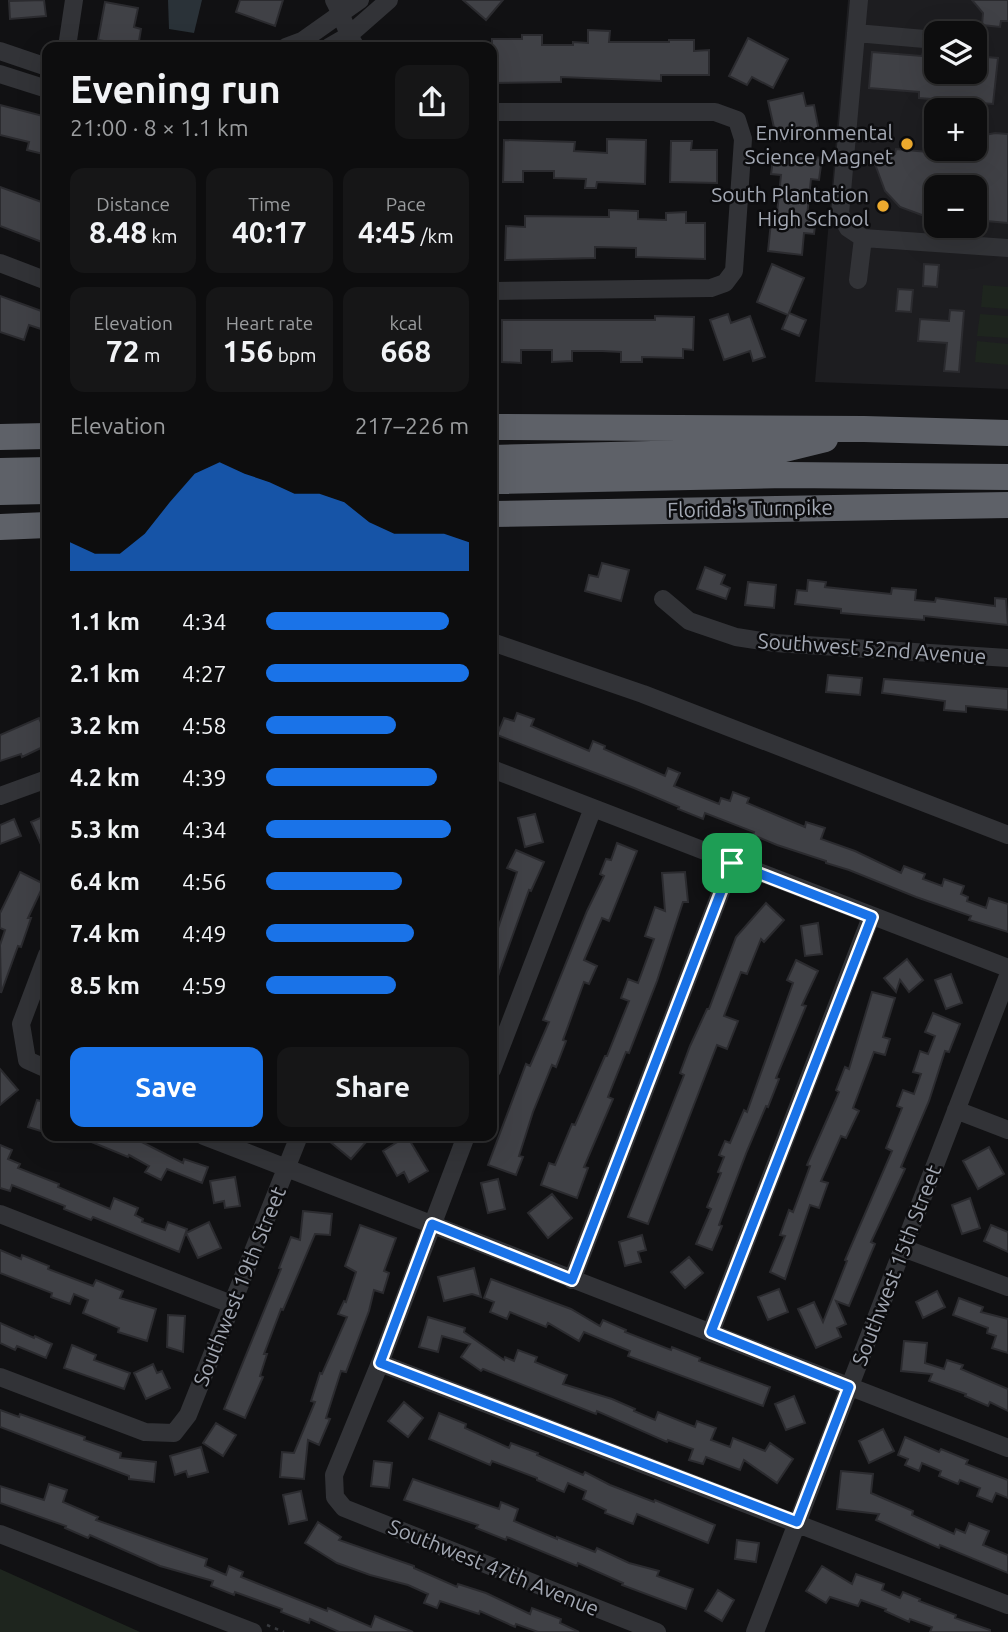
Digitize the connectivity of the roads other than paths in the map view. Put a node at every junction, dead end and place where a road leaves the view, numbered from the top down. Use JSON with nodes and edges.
{"nodes":[{"id":1,"x":74,"y":0,"type":"edge"},
{"id":2,"x":360,"y":0,"type":"edge"},
{"id":3,"x":389,"y":0,"type":"edge"},
{"id":4,"x":859,"y":0,"type":"edge"},
{"id":5,"x":338,"y":7,"type":"edge"},
{"id":6,"x":856,"y":33,"type":"junction"},
{"id":7,"x":924,"y":39,"type":"edge"},
{"id":8,"x":352,"y":41,"type":"edge"},
{"id":9,"x":68,"y":42,"type":"edge"},
{"id":10,"x":299,"y":42,"type":"edge"},
{"id":11,"x":0,"y":51,"type":"edge"},
{"id":12,"x":42,"y":66,"type":"edge"},
{"id":13,"x":0,"y":74,"type":"edge"},
{"id":14,"x":42,"y":87,"type":"edge"},
{"id":15,"x":497,"y":113,"type":"edge"},
{"id":16,"x":863,"y":238,"type":"junction"},
{"id":17,"x":1008,"y":248,"type":"edge"},
{"id":18,"x":0,"y":263,"type":"edge"},
{"id":19,"x":42,"y":279,"type":"edge"},
{"id":20,"x":858,"y":280,"type":"dead end"},
{"id":21,"x":497,"y":291,"type":"edge"},
{"id":22,"x":497,"y":427,"type":"edge"},
{"id":23,"x":864,"y":429,"type":"junction"},
{"id":24,"x":1008,"y":433,"type":"edge"},
{"id":25,"x":42,"y":436,"type":"edge"},
{"id":26,"x":0,"y":437,"type":"edge"},
{"id":27,"x":497,"y":458,"type":"edge"},
{"id":28,"x":42,"y":470,"type":"edge"},
{"id":29,"x":0,"y":471,"type":"edge"},
{"id":30,"x":1008,"y":477,"type":"edge"},
{"id":31,"x":497,"y":481,"type":"edge"},
{"id":32,"x":42,"y":491,"type":"edge"},
{"id":33,"x":0,"y":492,"type":"edge"},
{"id":34,"x":1008,"y":505,"type":"edge"},
{"id":35,"x":497,"y":514,"type":"edge"},
{"id":36,"x":42,"y":525,"type":"edge"},
{"id":37,"x":0,"y":527,"type":"edge"},
{"id":38,"x":663,"y":599,"type":"dead end"},
{"id":39,"x":497,"y":644,"type":"edge"},
{"id":40,"x":1008,"y":658,"type":"edge"},
{"id":41,"x":497,"y":771,"type":"edge"},
{"id":42,"x":42,"y":781,"type":"edge"},
{"id":43,"x":0,"y":796,"type":"edge"},
{"id":44,"x":593,"y":808,"type":"junction"},
{"id":45,"x":1008,"y":835,"type":"edge"},
{"id":46,"x":732,"y":863,"type":"junction"},
{"id":47,"x":872,"y":917,"type":"junction"},
{"id":48,"x":42,"y":968,"type":"edge"},
{"id":49,"x":1008,"y":968,"type":"edge"},
{"id":50,"x":1008,"y":976,"type":"edge"},
{"id":51,"x":497,"y":1057,"type":"edge"},
{"id":52,"x":42,"y":1067,"type":"edge"},
{"id":53,"x":956,"y":1110,"type":"junction"},
{"id":54,"x":1008,"y":1130,"type":"edge"},
{"id":55,"x":216,"y":1141,"type":"edge"},
{"id":56,"x":297,"y":1141,"type":"edge"},
{"id":57,"x":464,"y":1141,"type":"edge"},
{"id":58,"x":286,"y":1169,"type":"junction"},
{"id":59,"x":0,"y":1214,"type":"edge"},
{"id":60,"x":432,"y":1224,"type":"junction"},
{"id":61,"x":903,"y":1248,"type":"junction"},
{"id":62,"x":572,"y":1280,"type":"junction"},
{"id":63,"x":1008,"y":1287,"type":"edge"},
{"id":64,"x":231,"y":1304,"type":"junction"},
{"id":65,"x":711,"y":1332,"type":"junction"},
{"id":66,"x":380,"y":1363,"type":"junction"},
{"id":67,"x":0,"y":1377,"type":"edge"},
{"id":68,"x":849,"y":1387,"type":"junction"},
{"id":69,"x":1008,"y":1448,"type":"edge"},
{"id":70,"x":797,"y":1522,"type":"junction"},
{"id":71,"x":0,"y":1534,"type":"edge"},
{"id":72,"x":1008,"y":1605,"type":"edge"},
{"id":73,"x":253,"y":1632,"type":"edge"},
{"id":74,"x":657,"y":1632,"type":"edge"},
{"id":75,"x":755,"y":1632,"type":"edge"}],
"edges":[{"from":1,"to":9,"type":"street"},
{"from":2,"to":5,"type":"street"},
{"from":3,"to":8,"type":"street"},
{"from":4,"to":6,"type":"street"},
{"from":5,"to":8,"type":"street"},
{"from":5,"to":10,"type":"street"},
{"from":6,"to":7,"type":"street"},
{"from":6,"to":16,"type":"street"},
{"from":11,"to":12,"type":"street"},
{"from":13,"to":14,"type":"street"},
{"from":15,"to":21,"type":"street"},
{"from":16,"to":17,"type":"street"},
{"from":16,"to":20,"type":"street"},
{"from":18,"to":19,"type":"street"},
{"from":22,"to":23,"type":"highway"},
{"from":23,"to":24,"type":"highway"},
{"from":23,"to":27,"type":"highway"},
{"from":25,"to":26,"type":"highway"},
{"from":28,"to":29,"type":"highway"},
{"from":30,"to":31,"type":"highway"},
{"from":32,"to":33,"type":"highway"},
{"from":34,"to":35,"type":"highway","name":"Florida's Turnpike"},
{"from":36,"to":37,"type":"highway"},
{"from":38,"to":40,"type":"street","name":"Southwest 52nd Avenue"},
{"from":39,"to":45,"type":"street"},
{"from":41,"to":44,"type":"street"},
{"from":42,"to":43,"type":"street"},
{"from":44,"to":46,"type":"street"},
{"from":44,"to":51,"type":"street"},
{"from":46,"to":47,"type":"street"},
{"from":46,"to":62,"type":"street"},
{"from":47,"to":49,"type":"street"},
{"from":47,"to":65,"type":"street"},
{"from":48,"to":52,"type":"street"},
{"from":50,"to":53,"type":"street","name":"Southwest 15th Street"},
{"from":53,"to":54,"type":"street"},
{"from":53,"to":61,"type":"street","name":"Southwest 15th Street"},
{"from":55,"to":58,"type":"street"},
{"from":56,"to":58,"type":"street","name":"Southwest 19th Street"},
{"from":57,"to":60,"type":"street"},
{"from":58,"to":60,"type":"street"},
{"from":58,"to":64,"type":"street","name":"Southwest 19th Street"},
{"from":59,"to":64,"type":"street"},
{"from":60,"to":62,"type":"street"},
{"from":60,"to":66,"type":"street"},
{"from":61,"to":63,"type":"street"},
{"from":61,"to":68,"type":"street","name":"Southwest 15th Street"},
{"from":62,"to":65,"type":"street"},
{"from":64,"to":67,"type":"street","name":"Southwest 19th Street"},
{"from":65,"to":68,"type":"street"},
{"from":66,"to":70,"type":"street"},
{"from":66,"to":74,"type":"street","name":"Southwest 47th Avenue"},
{"from":68,"to":69,"type":"street"},
{"from":68,"to":70,"type":"street","name":"Southwest 15th Street"},
{"from":70,"to":72,"type":"street"},
{"from":70,"to":75,"type":"street","name":"Southwest 15th Street"},
{"from":71,"to":73,"type":"street"}]}
